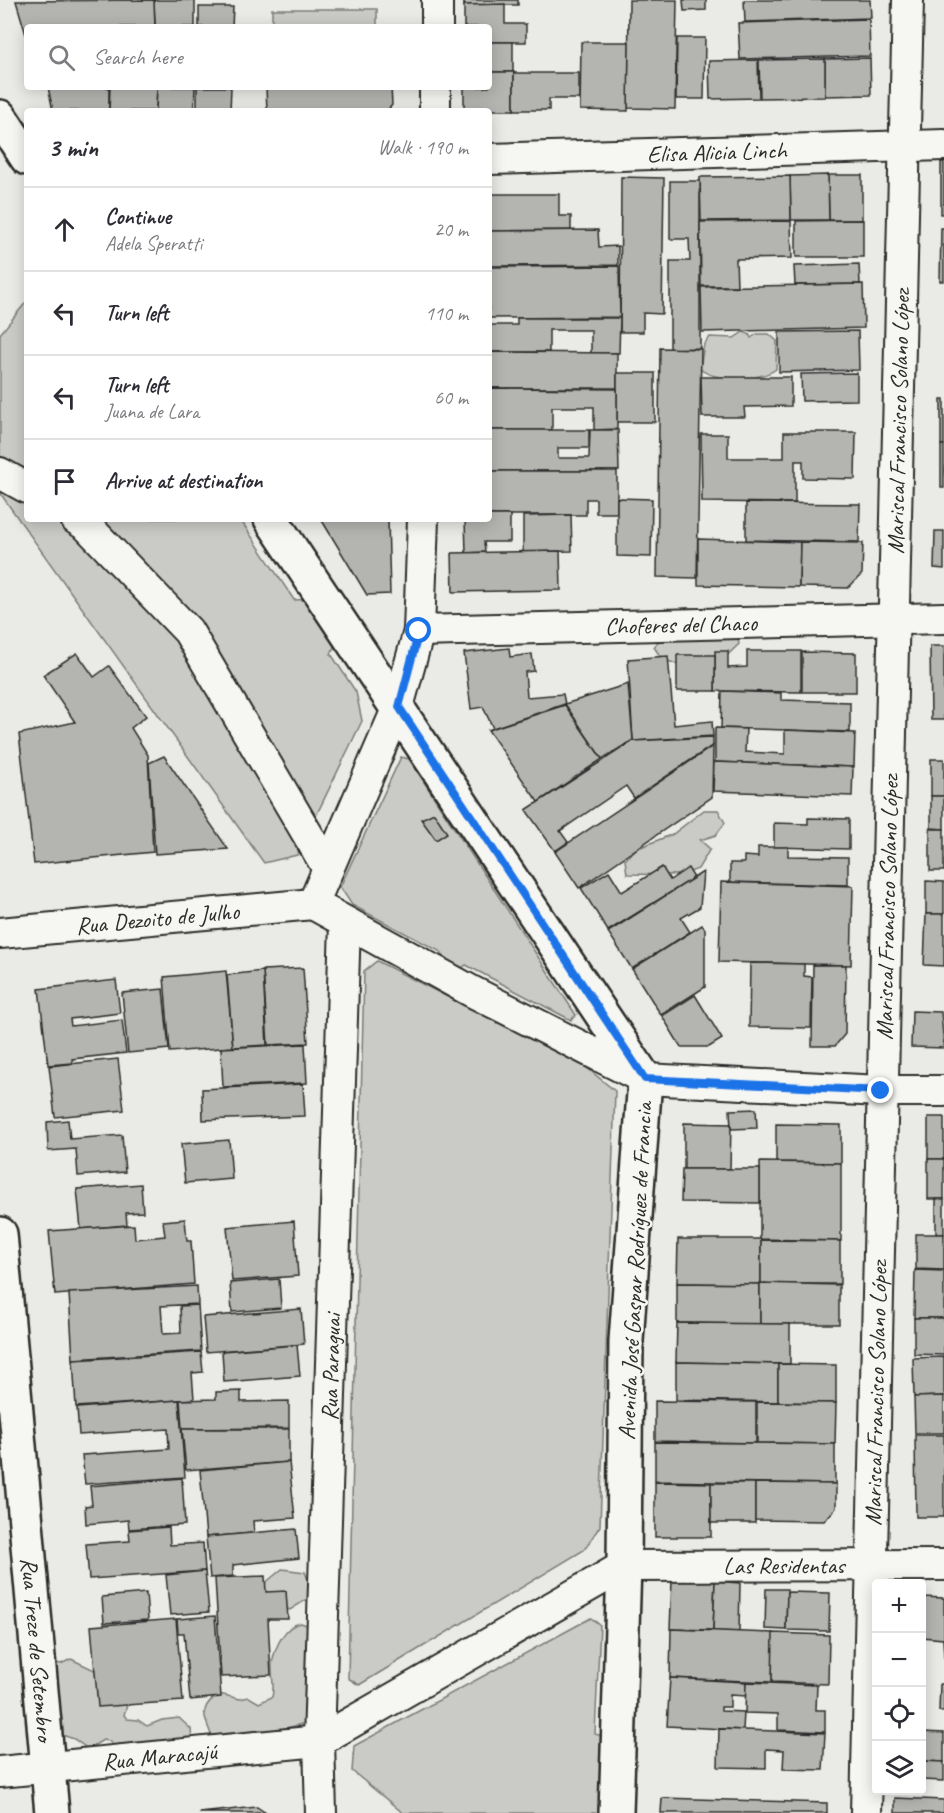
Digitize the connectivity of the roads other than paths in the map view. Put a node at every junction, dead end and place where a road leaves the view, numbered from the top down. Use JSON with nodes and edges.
{"nodes":[{"id":1,"x":437,"y":0,"type":"edge"},
{"id":2,"x":908,"y":0,"type":"edge"},
{"id":3,"x":437,"y":24,"type":"edge"},
{"id":4,"x":435,"y":90,"type":"edge"},
{"id":5,"x":435,"y":108,"type":"edge"},
{"id":6,"x":0,"y":117,"type":"edge"},
{"id":7,"x":944,"y":145,"type":"edge"},
{"id":8,"x":904,"y":146,"type":"junction"},
{"id":9,"x":24,"y":153,"type":"edge"},
{"id":10,"x":492,"y":159,"type":"edge"},
{"id":11,"x":0,"y":473,"type":"edge"},
{"id":12,"x":24,"y":486,"type":"edge"},
{"id":13,"x":81,"y":522,"type":"edge"},
{"id":14,"x":273,"y":522,"type":"edge"},
{"id":15,"x":423,"y":522,"type":"edge"},
{"id":16,"x":944,"y":618,"type":"edge"},
{"id":17,"x":894,"y":619,"type":"junction"},
{"id":18,"x":419,"y":631,"type":"junction"},
{"id":19,"x":399,"y":707,"type":"junction"},
{"id":20,"x":328,"y":868,"type":"junction"},
{"id":21,"x":313,"y":904,"type":"junction"},
{"id":22,"x":345,"y":923,"type":"junction"},
{"id":23,"x":0,"y":933,"type":"edge"},
{"id":24,"x":645,"y":1079,"type":"junction"},
{"id":25,"x":881,"y":1091,"type":"junction"},
{"id":26,"x":944,"y":1091,"type":"edge"},
{"id":27,"x":0,"y":1234,"type":"edge"},
{"id":28,"x":870,"y":1565,"type":"junction"},
{"id":29,"x":944,"y":1565,"type":"edge"},
{"id":30,"x":624,"y":1566,"type":"junction"},
{"id":31,"x":319,"y":1741,"type":"junction"},
{"id":32,"x":48,"y":1768,"type":"junction"},
{"id":33,"x":0,"y":1772,"type":"edge"},
{"id":34,"x":52,"y":1813,"type":"edge"},
{"id":35,"x":321,"y":1813,"type":"edge"},
{"id":36,"x":616,"y":1813,"type":"edge"},
{"id":37,"x":866,"y":1813,"type":"edge"}],
"edges":[{"from":1,"to":3,"type":"street"},
{"from":2,"to":8,"type":"street","name":"Mariscal Francisco Solano López"},
{"from":4,"to":5,"type":"street"},
{"from":6,"to":9,"type":"main road"},
{"from":7,"to":8,"type":"street","name":"Elisa Alicia Linch"},
{"from":8,"to":10,"type":"street","name":"Elisa Alicia Linch"},
{"from":8,"to":17,"type":"street","name":"Mariscal Francisco Solano López"},
{"from":11,"to":12,"type":"street"},
{"from":13,"to":20,"type":"street"},
{"from":14,"to":19,"type":"main road","name":"Avenida José Gaspar Rodríguez de Francia"},
{"from":15,"to":18,"type":"street"},
{"from":16,"to":17,"type":"street","name":"Choferes del Chaco"},
{"from":17,"to":18,"type":"street","name":"Choferes del Chaco"},
{"from":17,"to":25,"type":"street","name":"Mariscal Francisco Solano López"},
{"from":18,"to":19,"type":"street"},
{"from":19,"to":20,"type":"street"},
{"from":19,"to":24,"type":"main road","name":"Avenida José Gaspar Rodríguez de Francia"},
{"from":20,"to":21,"type":"street"},
{"from":21,"to":22,"type":"street"},
{"from":21,"to":23,"type":"street","name":"Rua Dezoito de Julho"},
{"from":22,"to":24,"type":"street"},
{"from":22,"to":31,"type":"street","name":"Rua Paraguai"},
{"from":24,"to":25,"type":"street"},
{"from":24,"to":30,"type":"main road","name":"Avenida José Gaspar Rodríguez de Francia"},
{"from":25,"to":26,"type":"street"},
{"from":25,"to":28,"type":"street","name":"Mariscal Francisco Solano López"},
{"from":27,"to":32,"type":"main road","name":"Rua Treze de Setembro"},
{"from":28,"to":29,"type":"street","name":"Las Residentas"},
{"from":28,"to":30,"type":"street","name":"Las Residentas"},
{"from":28,"to":37,"type":"street","name":"Mariscal Francisco Solano López"},
{"from":30,"to":31,"type":"street"},
{"from":30,"to":36,"type":"main road","name":"Avenida José Gaspar Rodríguez de Francia"},
{"from":31,"to":32,"type":"street","name":"Rua Maracajú"},
{"from":31,"to":35,"type":"street","name":"Rua Paraguai"},
{"from":32,"to":33,"type":"street","name":"Rua Maracajú"},
{"from":32,"to":34,"type":"main road","name":"Rua Treze de Setembro"}]}
